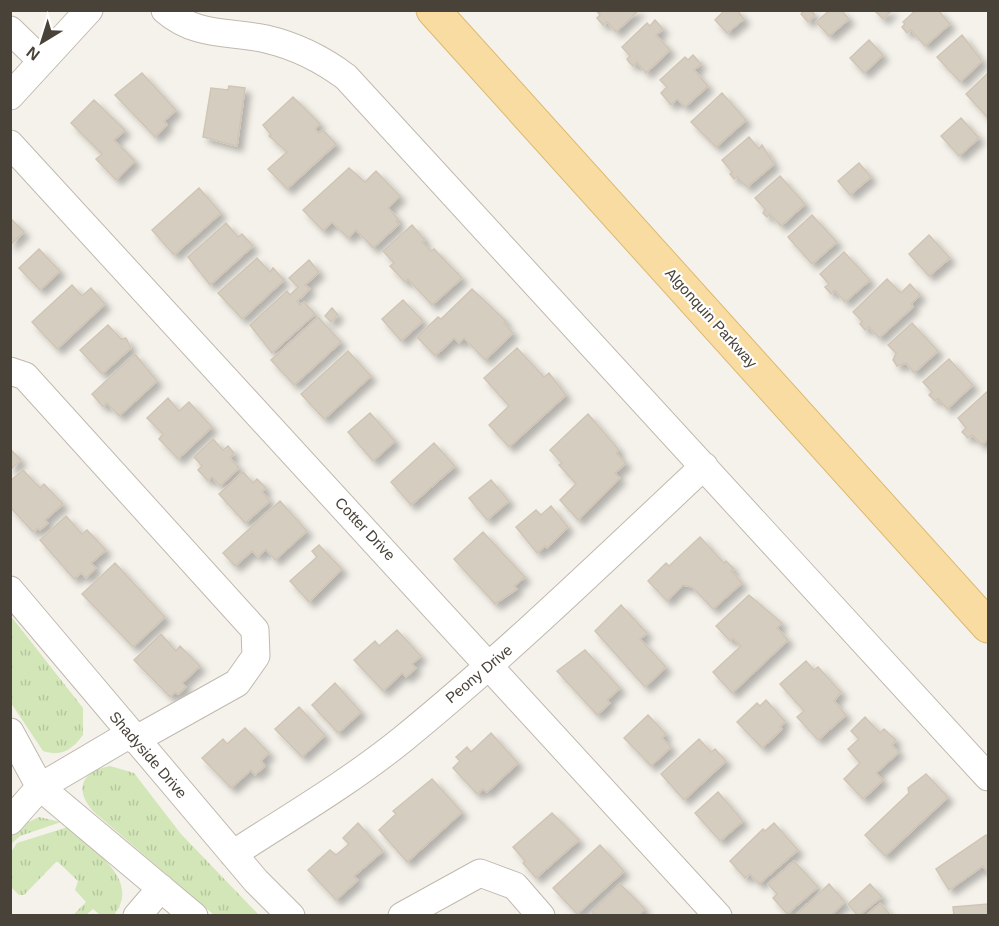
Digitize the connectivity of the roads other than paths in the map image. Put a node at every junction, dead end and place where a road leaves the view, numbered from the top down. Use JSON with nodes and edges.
{"nodes":[{"id":1,"x":89,"y":10,"type":"edge"},
{"id":2,"x":165,"y":10,"type":"edge"},
{"id":3,"x":433,"y":10,"type":"edge"},
{"id":4,"x":10,"y":30,"type":"edge"},
{"id":5,"x":42,"y":62,"type":"junction"},
{"id":6,"x":10,"y":96,"type":"edge"},
{"id":7,"x":10,"y":144,"type":"edge"},
{"id":8,"x":10,"y":371,"type":"edge"},
{"id":9,"x":704,"y":466,"type":"junction"},
{"id":10,"x":10,"y":590,"type":"edge"},
{"id":11,"x":988,"y":626,"type":"edge"},
{"id":12,"x":490,"y":665,"type":"junction"},
{"id":13,"x":10,"y":732,"type":"edge"},
{"id":14,"x":133,"y":737,"type":"junction"},
{"id":15,"x":988,"y":777,"type":"edge"},
{"id":16,"x":40,"y":787,"type":"junction"},
{"id":17,"x":10,"y":821,"type":"edge"},
{"id":18,"x":233,"y":854,"type":"junction"},
{"id":19,"x":161,"y":888,"type":"junction"},
{"id":20,"x":137,"y":915,"type":"edge"},
{"id":21,"x":194,"y":915,"type":"edge"},
{"id":22,"x":291,"y":915,"type":"edge"},
{"id":23,"x":402,"y":915,"type":"edge"},
{"id":24,"x":541,"y":915,"type":"edge"},
{"id":25,"x":717,"y":915,"type":"edge"}],
"edges":[{"from":1,"to":5,"type":"street"},
{"from":2,"to":9,"type":"street"},
{"from":3,"to":11,"type":"main road","name":"Algonquin Parkway"},
{"from":4,"to":5,"type":"street"},
{"from":5,"to":6,"type":"street"},
{"from":7,"to":12,"type":"street","name":"Cotter Drive"},
{"from":8,"to":14,"type":"street"},
{"from":9,"to":12,"type":"street","name":"Peony Drive"},
{"from":9,"to":15,"type":"street"},
{"from":10,"to":14,"type":"street","name":"Shadyside Drive"},
{"from":12,"to":18,"type":"street","name":"Peony Drive"},
{"from":12,"to":25,"type":"street","name":"Cotter Drive"},
{"from":13,"to":16,"type":"street"},
{"from":14,"to":16,"type":"street"},
{"from":14,"to":18,"type":"street","name":"Shadyside Drive"},
{"from":16,"to":17,"type":"street"},
{"from":16,"to":19,"type":"street"},
{"from":18,"to":22,"type":"street","name":"Shadyside Drive"},
{"from":19,"to":20,"type":"street"},
{"from":19,"to":21,"type":"street"},
{"from":23,"to":24,"type":"street"}]}
